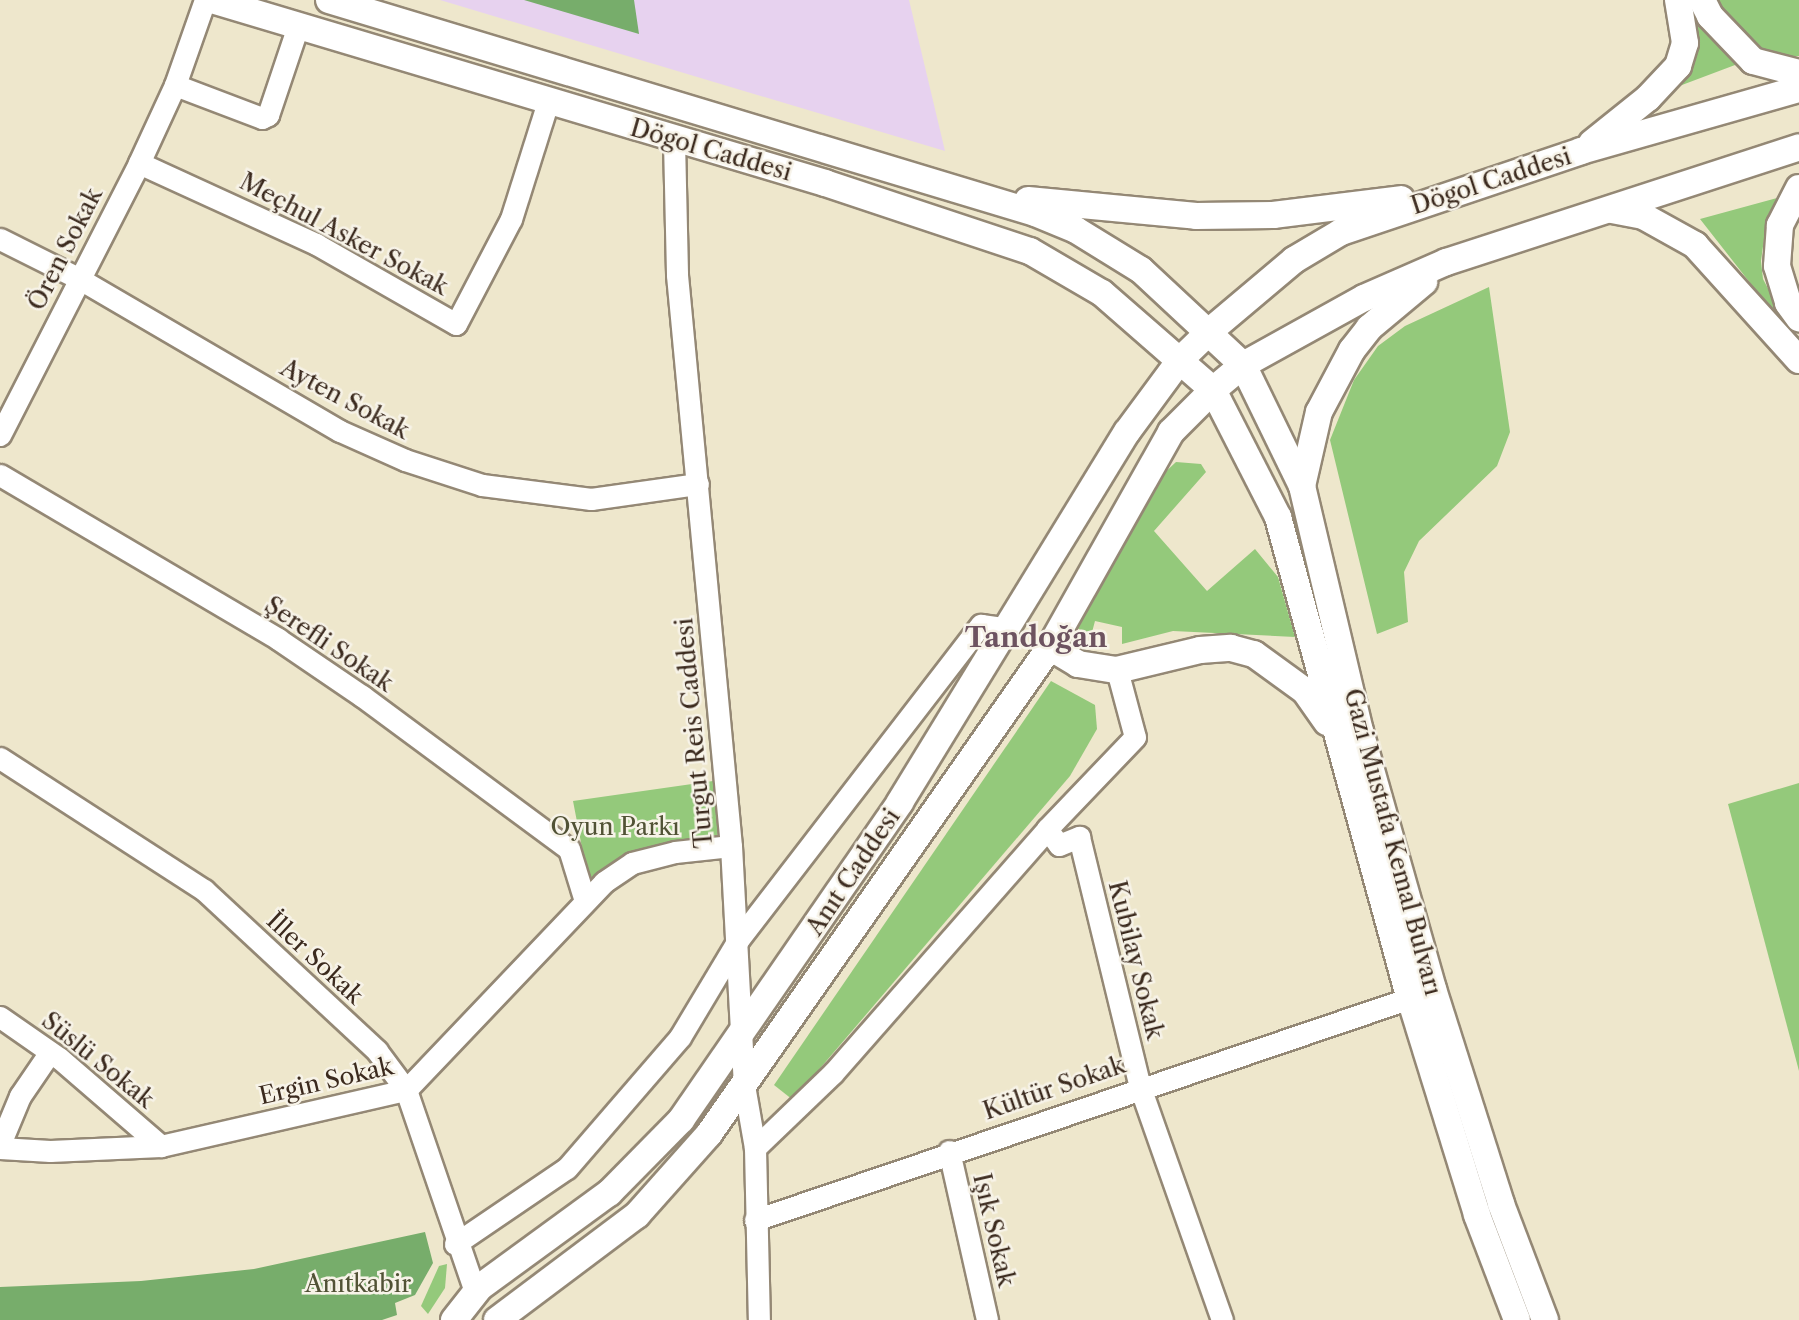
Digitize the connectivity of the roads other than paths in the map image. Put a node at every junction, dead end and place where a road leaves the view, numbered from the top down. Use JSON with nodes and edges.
{"nodes":[{"id":1,"x":205,"y":0,"type":"edge"},
{"id":2,"x":212,"y":0,"type":"edge"},
{"id":3,"x":329,"y":0,"type":"edge"},
{"id":4,"x":1678,"y":0,"type":"edge"},
{"id":5,"x":1702,"y":0,"type":"edge"},
{"id":6,"x":298,"y":26,"type":"junction"},
{"id":7,"x":1799,"y":73,"type":"edge"},
{"id":8,"x":176,"y":85,"type":"junction"},
{"id":9,"x":1799,"y":89,"type":"edge"},
{"id":10,"x":548,"y":102,"type":"junction"},
{"id":11,"x":674,"y":141,"type":"junction"},
{"id":12,"x":1799,"y":147,"type":"edge"},
{"id":13,"x":1581,"y":151,"type":"junction"},
{"id":14,"x":139,"y":163,"type":"junction"},
{"id":15,"x":1799,"y":188,"type":"edge"},
{"id":16,"x":1467,"y":191,"type":"junction"},
{"id":17,"x":985,"y":195,"type":"junction"},
{"id":18,"x":1610,"y":210,"type":"junction"},
{"id":19,"x":0,"y":239,"type":"edge"},
{"id":20,"x":1446,"y":262,"type":"junction"},
{"id":21,"x":78,"y":278,"type":"junction"},
{"id":22,"x":1799,"y":318,"type":"edge"},
{"id":23,"x":1211,"y":330,"type":"junction"},
{"id":24,"x":1180,"y":360,"type":"junction"},
{"id":25,"x":1799,"y":360,"type":"edge"},
{"id":26,"x":1243,"y":365,"type":"junction"},
{"id":27,"x":1213,"y":390,"type":"junction"},
{"id":28,"x":0,"y":435,"type":"edge"},
{"id":29,"x":0,"y":475,"type":"edge"},
{"id":30,"x":698,"y":484,"type":"junction"},
{"id":31,"x":1302,"y":486,"type":"junction"},
{"id":32,"x":1008,"y":629,"type":"junction"},
{"id":33,"x":1050,"y":647,"type":"junction"},
{"id":34,"x":1116,"y":670,"type":"junction"},
{"id":35,"x":1337,"y":736,"type":"junction"},
{"id":36,"x":0,"y":758,"type":"edge"},
{"id":37,"x":1047,"y":830,"type":"junction"},
{"id":38,"x":731,"y":846,"type":"junction"},
{"id":39,"x":585,"y":901,"type":"junction"},
{"id":40,"x":738,"y":940,"type":"junction"},
{"id":41,"x":1410,"y":998,"type":"junction"},
{"id":42,"x":0,"y":1017,"type":"edge"},
{"id":43,"x":742,"y":1037,"type":"junction"},
{"id":44,"x":50,"y":1052,"type":"junction"},
{"id":45,"x":744,"y":1085,"type":"junction"},
{"id":46,"x":1140,"y":1087,"type":"junction"},
{"id":47,"x":406,"y":1090,"type":"junction"},
{"id":48,"x":0,"y":1146,"type":"edge"},
{"id":49,"x":161,"y":1146,"type":"junction"},
{"id":50,"x":755,"y":1149,"type":"junction"},
{"id":51,"x":949,"y":1151,"type":"junction"},
{"id":52,"x":755,"y":1220,"type":"junction"},
{"id":53,"x":455,"y":1244,"type":"junction"},
{"id":54,"x":475,"y":1292,"type":"junction"},
{"id":55,"x":454,"y":1320,"type":"edge"},
{"id":56,"x":497,"y":1320,"type":"edge"},
{"id":57,"x":759,"y":1320,"type":"edge"},
{"id":58,"x":987,"y":1320,"type":"edge"},
{"id":59,"x":1222,"y":1320,"type":"edge"},
{"id":60,"x":1517,"y":1320,"type":"edge"},
{"id":61,"x":1545,"y":1320,"type":"edge"}],
"edges":[{"from":1,"to":8,"type":"street","name":"Ören Sokak"},
{"from":2,"to":6,"type":"main road","name":"Dögol Caddesi"},
{"from":3,"to":17,"type":"main road","name":"Dögol Caddesi"},
{"from":4,"to":13,"type":"main road"},
{"from":5,"to":7,"type":"main road"},
{"from":6,"to":8,"type":"street"},
{"from":6,"to":10,"type":"main road","name":"Dögol Caddesi"},
{"from":8,"to":14,"type":"street","name":"Ören Sokak"},
{"from":9,"to":13,"type":"main road","name":"Dögol Caddesi"},
{"from":10,"to":11,"type":"main road","name":"Dögol Caddesi"},
{"from":10,"to":14,"type":"street","name":"Meçhul Asker Sokak"},
{"from":11,"to":24,"type":"main road","name":"Dögol Caddesi"},
{"from":11,"to":30,"type":"street","name":"Turgut Reis Caddesi"},
{"from":12,"to":18,"type":"main road"},
{"from":13,"to":16,"type":"main road","name":"Dögol Caddesi"},
{"from":14,"to":21,"type":"street","name":"Ören Sokak"},
{"from":15,"to":22,"type":"main road"},
{"from":16,"to":17,"type":"main road"},
{"from":16,"to":23,"type":"main road","name":"Dögol Caddesi"},
{"from":17,"to":23,"type":"main road","name":"Dögol Caddesi"},
{"from":18,"to":20,"type":"main road"},
{"from":18,"to":25,"type":"main road"},
{"from":19,"to":21,"type":"street","name":"Ayten Sokak"},
{"from":20,"to":26,"type":"main road"},
{"from":20,"to":31,"type":"main road"},
{"from":21,"to":28,"type":"street","name":"Ören Sokak"},
{"from":21,"to":30,"type":"street","name":"Ayten Sokak"},
{"from":23,"to":24,"type":"main road","name":"Dögol Caddesi"},
{"from":23,"to":26,"type":"main road","name":"Dögol Caddesi"},
{"from":24,"to":27,"type":"main road","name":"Dögol Caddesi"},
{"from":24,"to":32,"type":"main road","name":"Anıt Caddesi"},
{"from":26,"to":27,"type":"main road"},
{"from":26,"to":31,"type":"main road","name":"Gazi Mustafa Kemal Bulvarı"},
{"from":27,"to":33,"type":"main road","name":"Anıt Caddesi"},
{"from":27,"to":35,"type":"main road","name":"Gazi Mustafa Kemal Bulvarı"},
{"from":29,"to":39,"type":"street","name":"Şerefli Sokak"},
{"from":30,"to":38,"type":"street","name":"Turgut Reis Caddesi"},
{"from":31,"to":61,"type":"main road","name":"Gazi Mustafa Kemal Bulvarı"},
{"from":32,"to":40,"type":"street"},
{"from":32,"to":43,"type":"main road","name":"Anıt Caddesi"},
{"from":33,"to":34,"type":"main road"},
{"from":33,"to":45,"type":"main road","name":"Anıt Caddesi"},
{"from":34,"to":35,"type":"main road"},
{"from":34,"to":37,"type":"street"},
{"from":35,"to":41,"type":"main road","name":"Gazi Mustafa Kemal Bulvarı"},
{"from":36,"to":47,"type":"street","name":"İller Sokak"},
{"from":37,"to":46,"type":"street","name":"Kubilay Sokak"},
{"from":37,"to":50,"type":"street"},
{"from":38,"to":39,"type":"street","name":"Ergin Sokak"},
{"from":38,"to":40,"type":"street","name":"Turgut Reis Caddesi"},
{"from":39,"to":47,"type":"street","name":"Ergin Sokak"},
{"from":40,"to":43,"type":"street","name":"Turgut Reis Caddesi"},
{"from":40,"to":53,"type":"street"},
{"from":41,"to":46,"type":"street","name":"Kültür Sokak"},
{"from":41,"to":60,"type":"main road","name":"Gazi Mustafa Kemal Bulvarı"},
{"from":42,"to":44,"type":"street","name":"Süslü Sokak"},
{"from":43,"to":45,"type":"street","name":"Turgut Reis Caddesi"},
{"from":43,"to":54,"type":"main road","name":"Anıt Caddesi"},
{"from":44,"to":48,"type":"street"},
{"from":44,"to":49,"type":"street","name":"Süslü Sokak"},
{"from":45,"to":50,"type":"street","name":"Turgut Reis Caddesi"},
{"from":45,"to":56,"type":"main road","name":"Anıt Caddesi"},
{"from":46,"to":51,"type":"street","name":"Kültür Sokak"},
{"from":46,"to":59,"type":"street","name":"Kubilay Sokak"},
{"from":47,"to":49,"type":"street","name":"Ergin Sokak"},
{"from":47,"to":53,"type":"street","name":"İller Sokak"},
{"from":48,"to":49,"type":"street","name":"Ergin Sokak"},
{"from":50,"to":52,"type":"street","name":"Turgut Reis Caddesi"},
{"from":51,"to":52,"type":"street","name":"Kültür Sokak"},
{"from":51,"to":58,"type":"street","name":"Işık Sokak"},
{"from":52,"to":57,"type":"street","name":"Turgut Reis Caddesi"},
{"from":53,"to":54,"type":"street","name":"İller Sokak"},
{"from":54,"to":55,"type":"main road","name":"Anıt Caddesi"}]}
